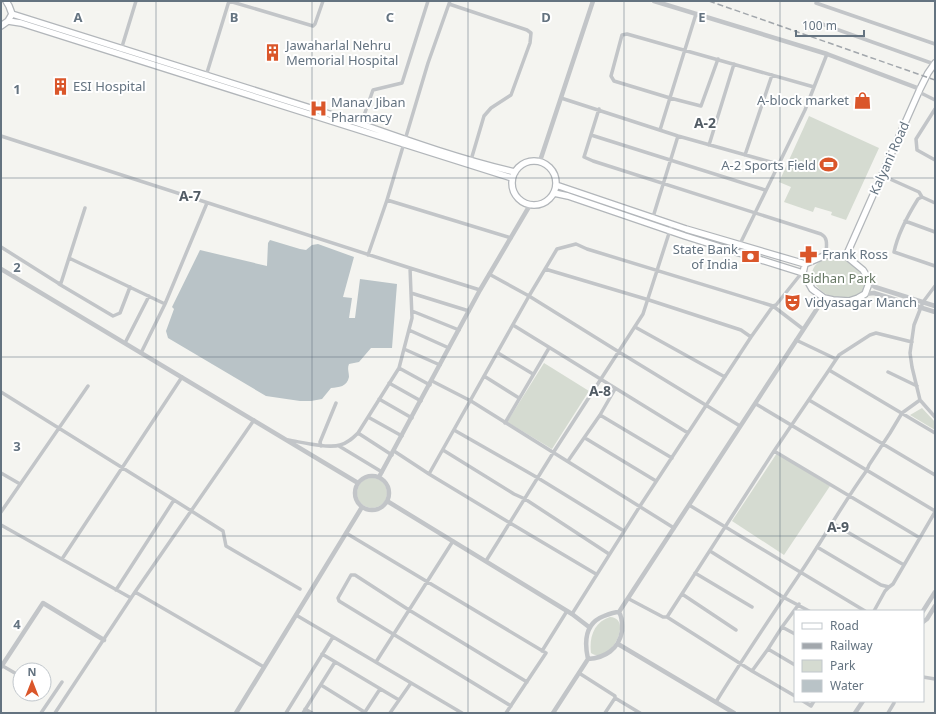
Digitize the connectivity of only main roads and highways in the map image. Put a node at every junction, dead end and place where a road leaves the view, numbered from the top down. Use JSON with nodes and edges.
{"nodes":[{"id":1,"x":6,"y":1,"type":"edge"},
{"id":2,"x":12,"y":14,"type":"junction"},
{"id":3,"x":8,"y":21,"type":"junction"},
{"id":4,"x":1,"y":26,"type":"edge"},
{"id":5,"x":120,"y":51,"type":"junction"},
{"id":6,"x":935,"y":63,"type":"edge"},
{"id":7,"x":404,"y":141,"type":"junction"},
{"id":8,"x":515,"y":172,"type":"junction"},
{"id":9,"x":512,"y":178,"type":"junction"},
{"id":10,"x":556,"y":185,"type":"junction"},
{"id":11,"x":554,"y":193,"type":"junction"},
{"id":12,"x":846,"y":256,"type":"junction"},
{"id":13,"x":805,"y":264,"type":"junction"},
{"id":14,"x":803,"y":273,"type":"junction"}],
"edges":[{"from":1,"to":2,"type":"main road"},
{"from":2,"to":3,"type":"main road"},
{"from":2,"to":5,"type":"main road"},
{"from":3,"to":4,"type":"main road"},
{"from":3,"to":5,"type":"main road"},
{"from":5,"to":7,"type":"main road"},
{"from":5,"to":7,"type":"main road"},
{"from":6,"to":12,"type":"main road","name":"Kalyani Road"},
{"from":7,"to":8,"type":"main road"},
{"from":7,"to":9,"type":"main road"},
{"from":8,"to":9,"type":"main road"},
{"from":8,"to":10,"type":"main road"},
{"from":9,"to":11,"type":"main road"},
{"from":10,"to":11,"type":"main road"},
{"from":10,"to":13,"type":"main road"},
{"from":11,"to":14,"type":"main road"},
{"from":12,"to":13,"type":"main road"},
{"from":12,"to":14,"type":"main road"},
{"from":13,"to":14,"type":"main road"}]}
